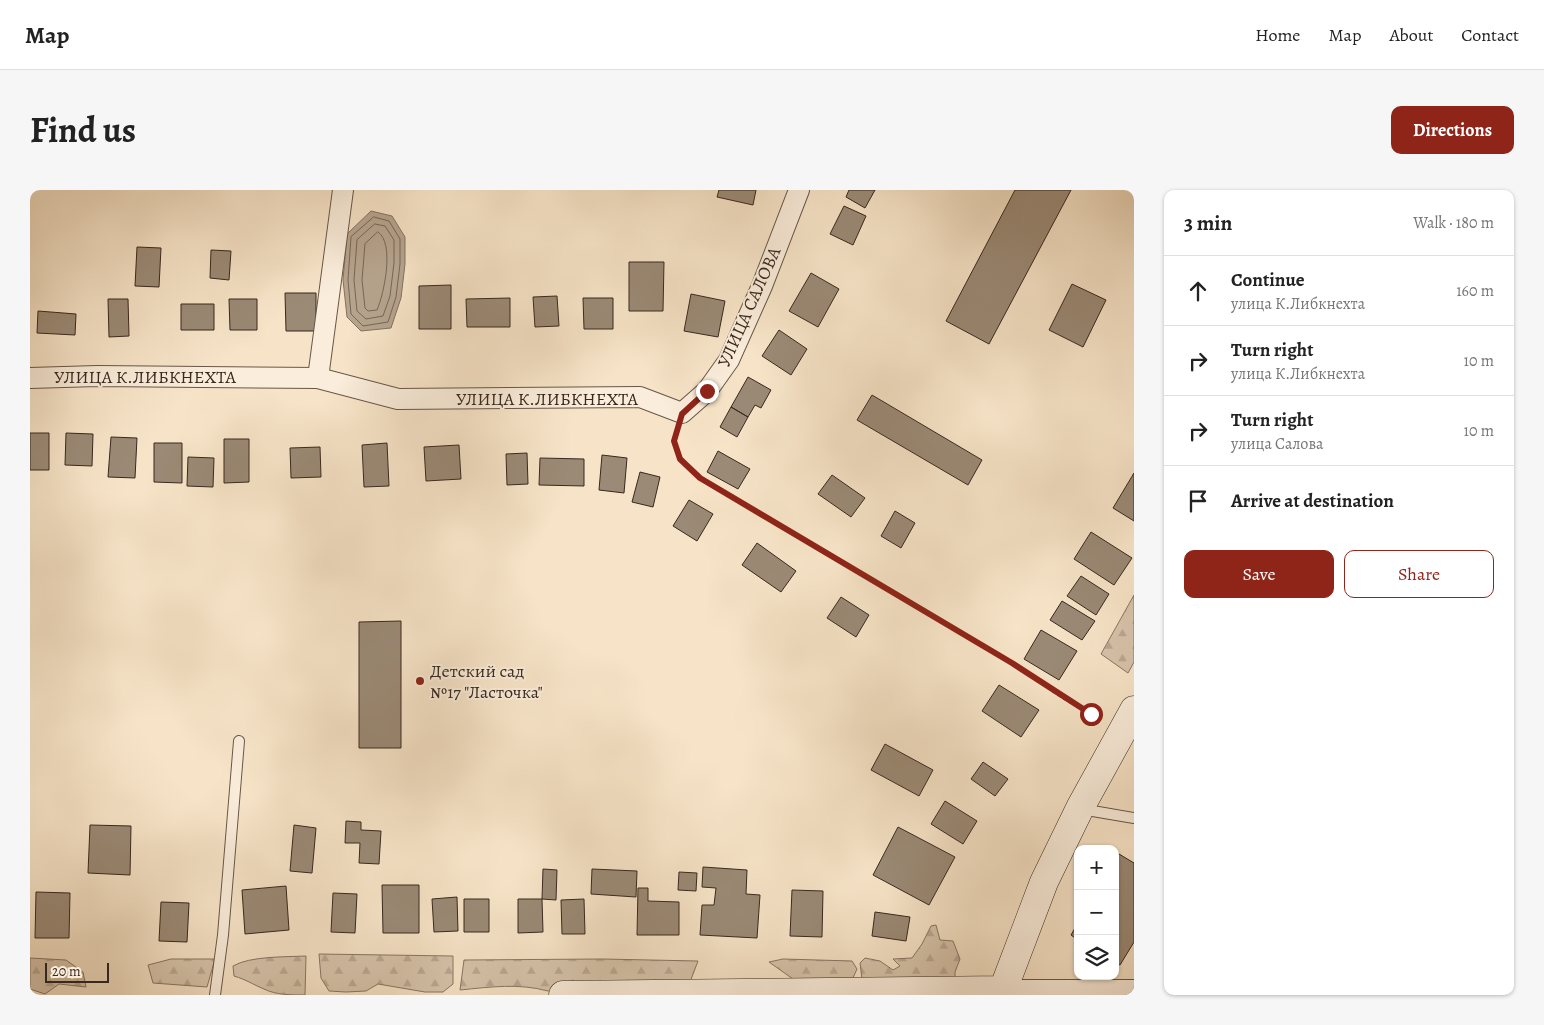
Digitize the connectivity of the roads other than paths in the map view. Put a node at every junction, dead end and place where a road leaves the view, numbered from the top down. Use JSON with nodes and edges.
{"nodes":[{"id":1,"x":343,"y":190,"type":"edge"},
{"id":2,"x":799,"y":190,"type":"edge"},
{"id":3,"x":30,"y":378,"type":"edge"},
{"id":4,"x":318,"y":378,"type":"junction"},
{"id":5,"x":682,"y":414,"type":"joint"},
{"id":6,"x":1134,"y":710,"type":"edge"},
{"id":7,"x":239,"y":741,"type":"dead end"},
{"id":8,"x":1080,"y":808,"type":"junction"},
{"id":9,"x":1134,"y":818,"type":"edge"},
{"id":10,"x":1134,"y":990,"type":"edge"},
{"id":11,"x":1003,"y":992,"type":"edge"},
{"id":12,"x":215,"y":995,"type":"edge"},
{"id":13,"x":564,"y":995,"type":"edge"}],
"edges":[{"from":1,"to":4,"type":"street"},
{"from":2,"to":5,"type":"street","name":"УЛИЦА САЛОВА"},
{"from":3,"to":4,"type":"street","name":"УЛИЦА К.ЛИБКНЕХТА"},
{"from":4,"to":5,"type":"street","name":"УЛИЦА К.ЛИБКНЕХТА"},
{"from":6,"to":8,"type":"street"},
{"from":7,"to":12,"type":"lane"},
{"from":8,"to":9,"type":"lane"},
{"from":8,"to":11,"type":"street"},
{"from":10,"to":11,"type":"street"},
{"from":11,"to":13,"type":"street"}]}
